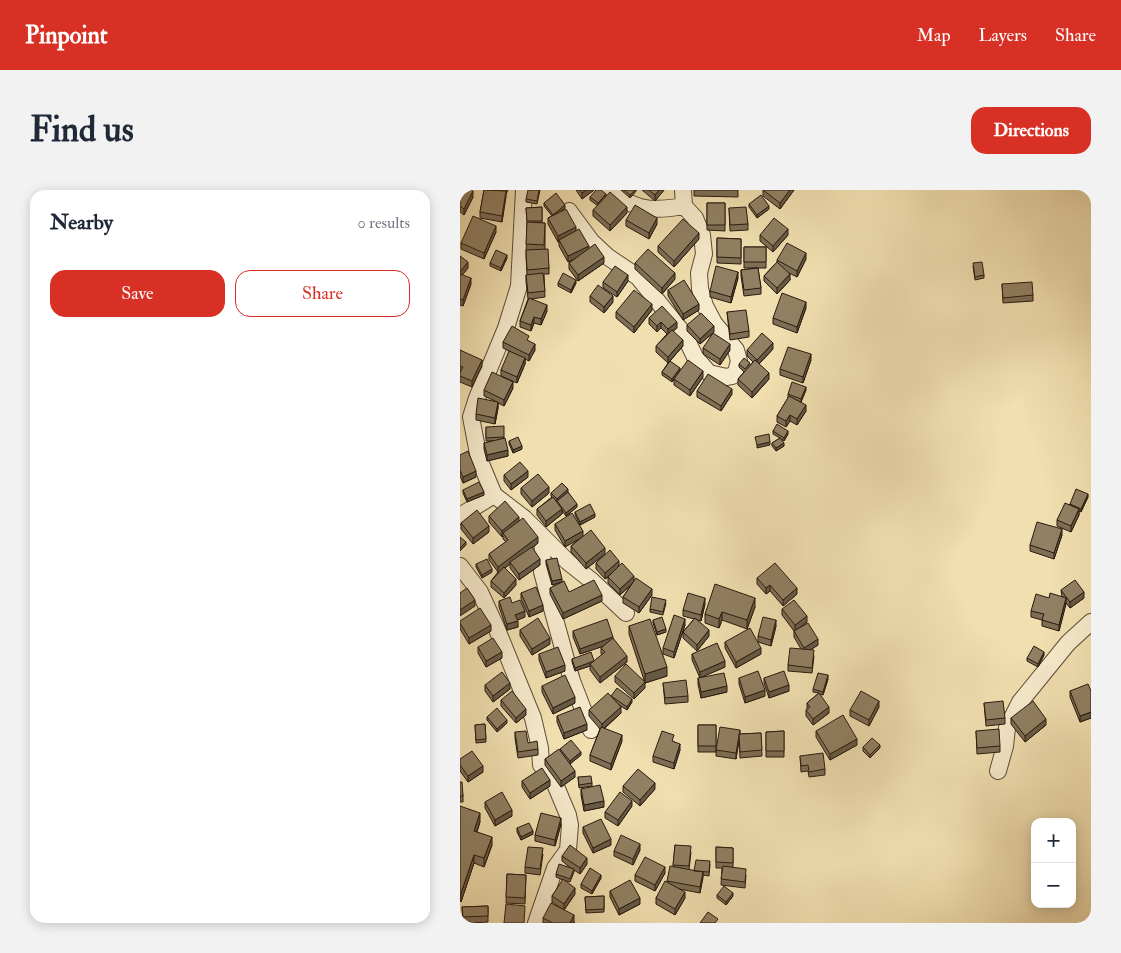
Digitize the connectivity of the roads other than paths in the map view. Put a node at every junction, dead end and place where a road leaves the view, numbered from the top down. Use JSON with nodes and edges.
{"nodes":[{"id":1,"x":524,"y":190,"type":"edge"},
{"id":2,"x":608,"y":190,"type":"edge"},
{"id":3,"x":683,"y":198,"type":"edge"},
{"id":4,"x":569,"y":211,"type":"edge"},
{"id":5,"x":494,"y":495,"type":"junction"},
{"id":6,"x":460,"y":516,"type":"edge"},
{"id":7,"x":543,"y":537,"type":"junction"},
{"id":8,"x":460,"y":566,"type":"edge"},
{"id":9,"x":626,"y":613,"type":"dead end"},
{"id":10,"x":1091,"y":622,"type":"edge"},
{"id":11,"x":591,"y":730,"type":"dead end"},
{"id":12,"x":998,"y":771,"type":"dead end"},
{"id":13,"x":536,"y":923,"type":"edge"}],
"edges":[{"from":1,"to":5,"type":"street"},
{"from":2,"to":3,"type":"street"},
{"from":3,"to":4,"type":"street"},
{"from":5,"to":6,"type":"street"},
{"from":5,"to":7,"type":"street"},
{"from":7,"to":9,"type":"street"},
{"from":7,"to":11,"type":"street"},
{"from":8,"to":13,"type":"street"},
{"from":10,"to":12,"type":"street"}]}
